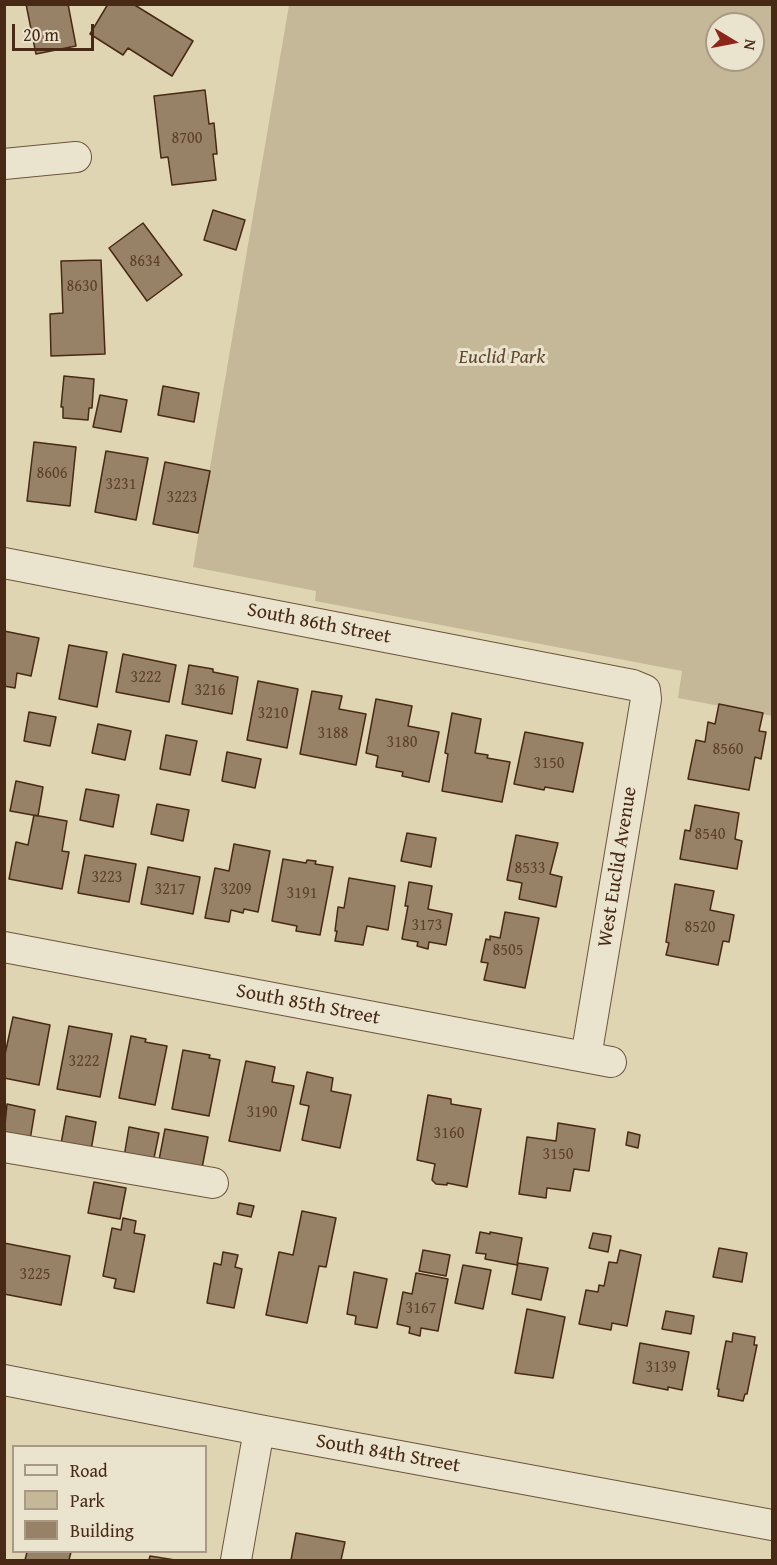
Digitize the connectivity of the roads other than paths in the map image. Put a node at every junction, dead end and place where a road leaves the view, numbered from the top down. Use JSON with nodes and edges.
{"nodes":[{"id":1,"x":76,"y":157,"type":"dead end"},
{"id":2,"x":4,"y":164,"type":"edge"},
{"id":3,"x":4,"y":562,"type":"edge"},
{"id":4,"x":633,"y":685,"type":"joint"},
{"id":5,"x":4,"y":948,"type":"edge"},
{"id":6,"x":599,"y":1059,"type":"joint"},
{"id":7,"x":4,"y":1147,"type":"edge"},
{"id":8,"x":213,"y":1183,"type":"dead end"},
{"id":9,"x":4,"y":1380,"type":"edge"},
{"id":10,"x":259,"y":1430,"type":"junction"},
{"id":11,"x":772,"y":1525,"type":"edge"},
{"id":12,"x":236,"y":1560,"type":"edge"}],
"edges":[{"from":1,"to":2,"type":"street"},
{"from":3,"to":4,"type":"street","name":"South 86th Street"},
{"from":4,"to":6,"type":"street","name":"West Euclid Avenue"},
{"from":5,"to":6,"type":"street","name":"South 85th Street"},
{"from":7,"to":8,"type":"street"},
{"from":9,"to":10,"type":"street","name":"South 84th Street"},
{"from":10,"to":11,"type":"street","name":"South 84th Street"},
{"from":10,"to":12,"type":"street"}]}
